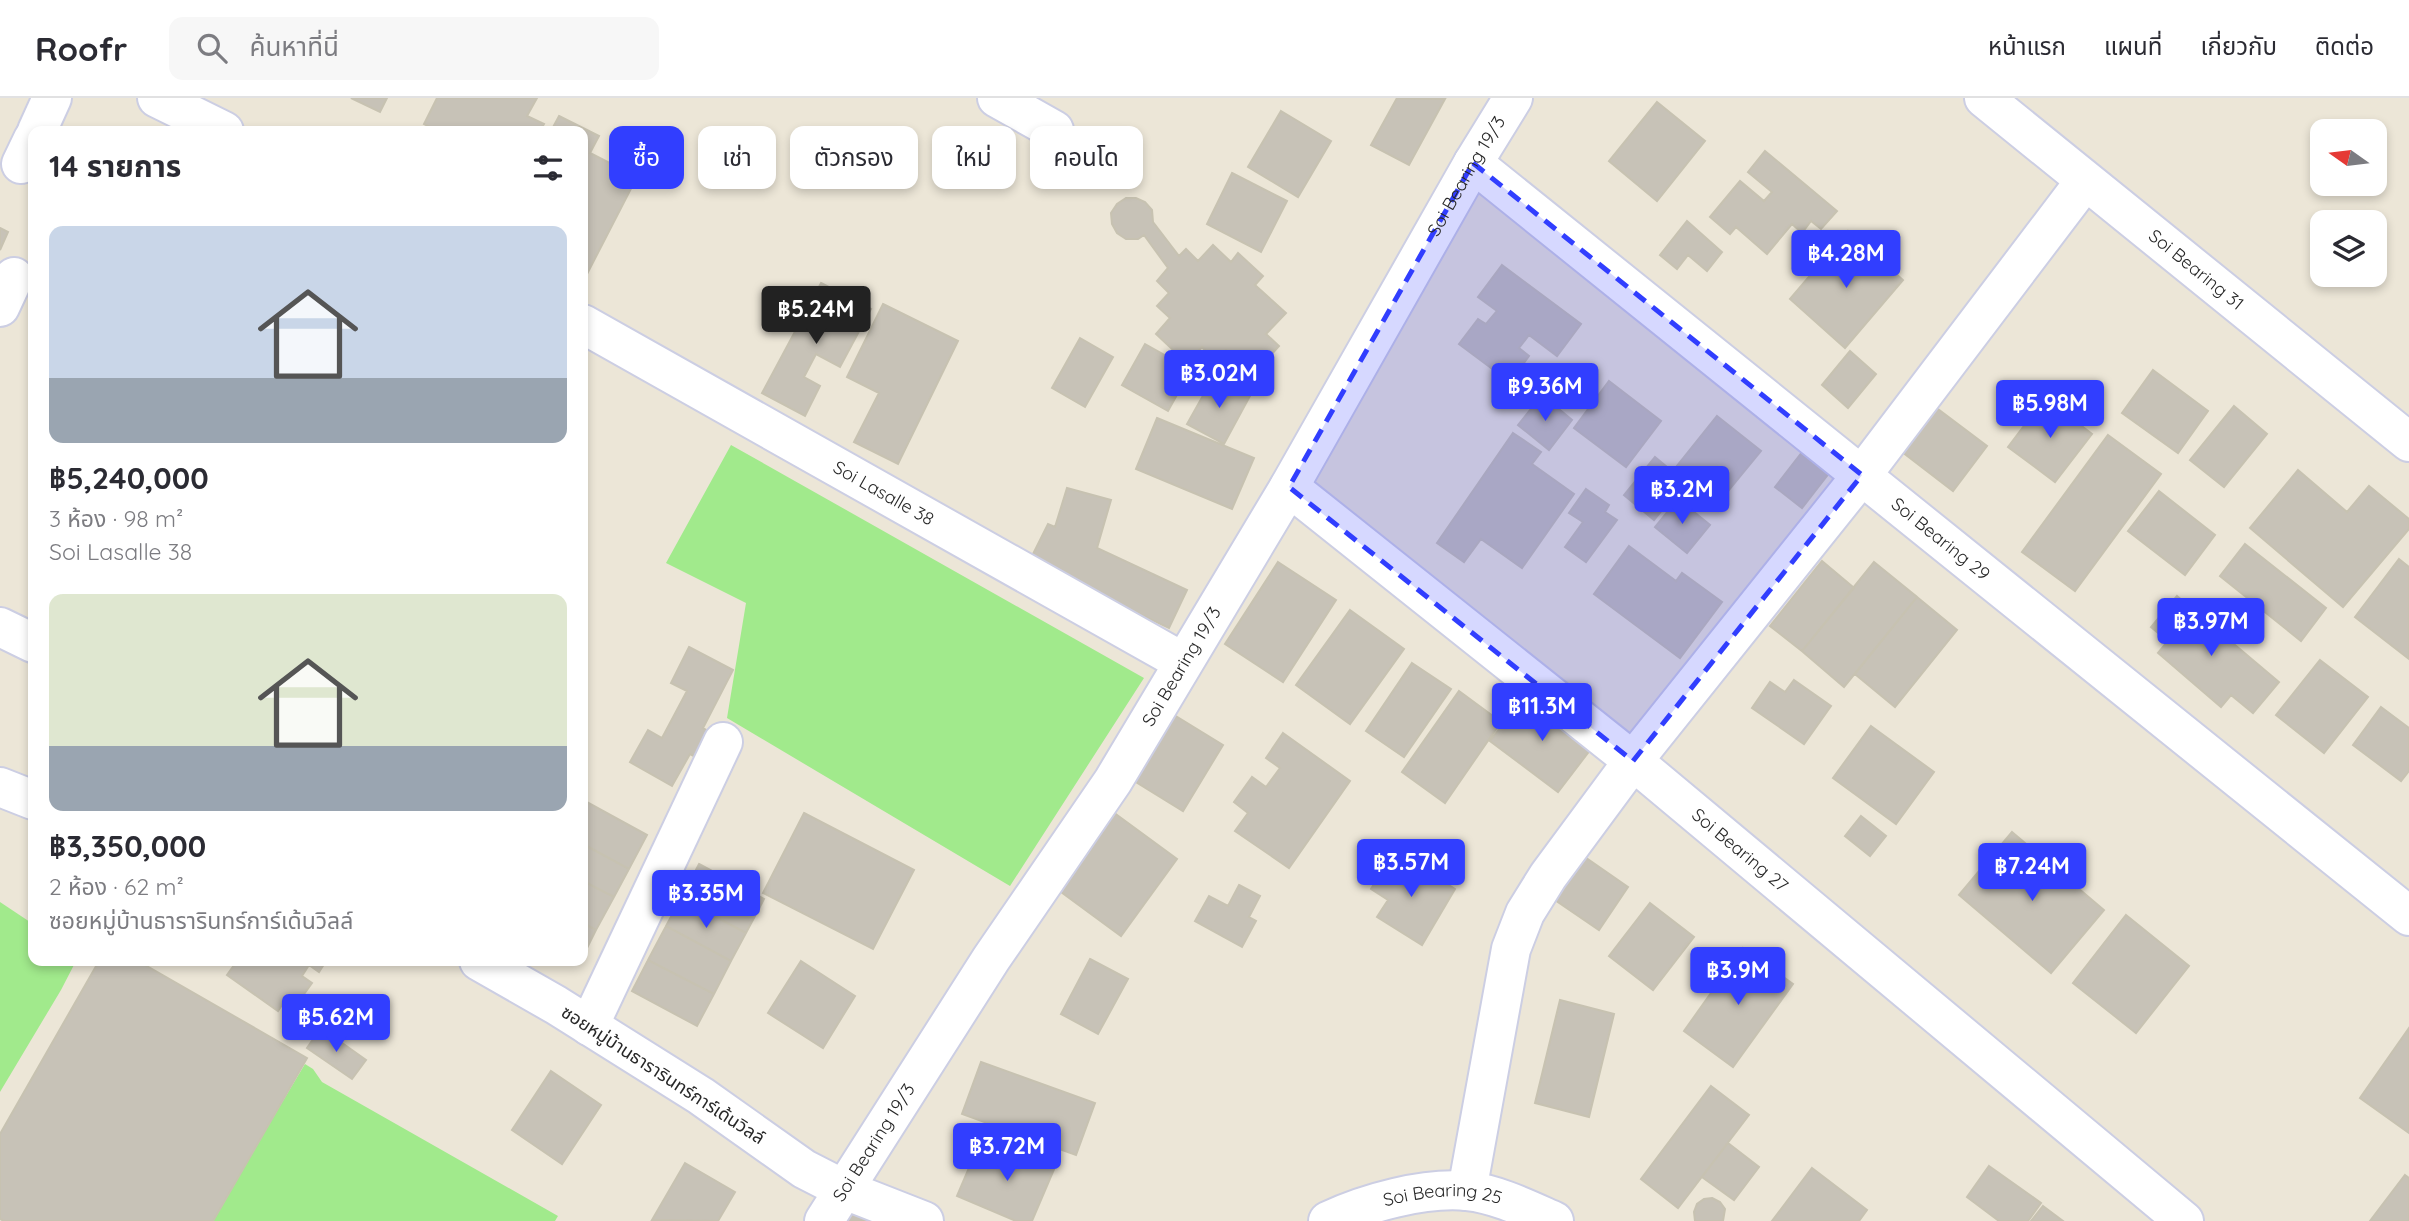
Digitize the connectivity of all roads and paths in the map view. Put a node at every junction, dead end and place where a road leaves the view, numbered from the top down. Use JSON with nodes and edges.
{"nodes":[{"id":1,"x":52,"y":98,"type":"edge"},
{"id":2,"x":157,"y":98,"type":"edge"},
{"id":3,"x":997,"y":98,"type":"edge"},
{"id":4,"x":1513,"y":98,"type":"edge"},
{"id":5,"x":1983,"y":98,"type":"edge"},
{"id":6,"x":39,"y":126,"type":"edge"},
{"id":7,"x":214,"y":126,"type":"edge"},
{"id":8,"x":1047,"y":126,"type":"edge"},
{"id":9,"x":1473,"y":163,"type":"junction"},
{"id":10,"x":2085,"y":181,"type":"junction"},
{"id":11,"x":588,"y":327,"type":"edge"},
{"id":12,"x":2409,"y":442,"type":"edge"},
{"id":13,"x":1862,"y":475,"type":"junction"},
{"id":14,"x":1289,"y":487,"type":"junction"},
{"id":15,"x":0,"y":627,"type":"edge"},
{"id":16,"x":28,"y":641,"type":"edge"},
{"id":17,"x":1183,"y":662,"type":"junction"},
{"id":18,"x":723,"y":742,"type":"dead end"},
{"id":19,"x":1633,"y":761,"type":"junction"},
{"id":20,"x":0,"y":787,"type":"edge"},
{"id":21,"x":28,"y":798,"type":"edge"},
{"id":22,"x":2409,"y":916,"type":"edge"},
{"id":23,"x":487,"y":966,"type":"edge"},
{"id":24,"x":589,"y":1026,"type":"junction"},
{"id":25,"x":1467,"y":1191,"type":"junction"},
{"id":26,"x":835,"y":1206,"type":"edge"},
{"id":27,"x":924,"y":1221,"type":"edge"},
{"id":28,"x":1328,"y":1221,"type":"edge"},
{"id":29,"x":1555,"y":1221,"type":"edge"},
{"id":30,"x":2184,"y":1221,"type":"edge"}],
"edges":[{"from":1,"to":6,"type":"street"},
{"from":2,"to":7,"type":"street"},
{"from":3,"to":8,"type":"street"},
{"from":4,"to":9,"type":"street","name":"Soi Bearing 19/3"},
{"from":5,"to":10,"type":"street","name":"Soi Bearing 31"},
{"from":9,"to":13,"type":"street","name":"Soi Bearing 29"},
{"from":9,"to":14,"type":"street","name":"Soi Bearing 19/3"},
{"from":10,"to":12,"type":"street","name":"Soi Bearing 31"},
{"from":10,"to":13,"type":"street"},
{"from":11,"to":17,"type":"street","name":"Soi Lasalle 38"},
{"from":13,"to":19,"type":"street"},
{"from":13,"to":22,"type":"street","name":"Soi Bearing 29"},
{"from":14,"to":17,"type":"street","name":"Soi Bearing 19/3"},
{"from":14,"to":19,"type":"street","name":"Soi Bearing 27"},
{"from":15,"to":16,"type":"street"},
{"from":17,"to":26,"type":"street","name":"Soi Bearing 19/3"},
{"from":18,"to":24,"type":"street"},
{"from":19,"to":25,"type":"street"},
{"from":19,"to":30,"type":"street","name":"Soi Bearing 27"},
{"from":20,"to":21,"type":"street"},
{"from":23,"to":24,"type":"street","name":"ซอยหมู่บ้านธารารินทร์การ์เด้นวิลล์"},
{"from":24,"to":26,"type":"street","name":"ซอยหมู่บ้านธารารินทร์การ์เด้นวิลล์"},
{"from":25,"to":28,"type":"street","name":"Soi Bearing 25"},
{"from":25,"to":29,"type":"street","name":"Soi Bearing 25"},
{"from":26,"to":27,"type":"street"}]}
